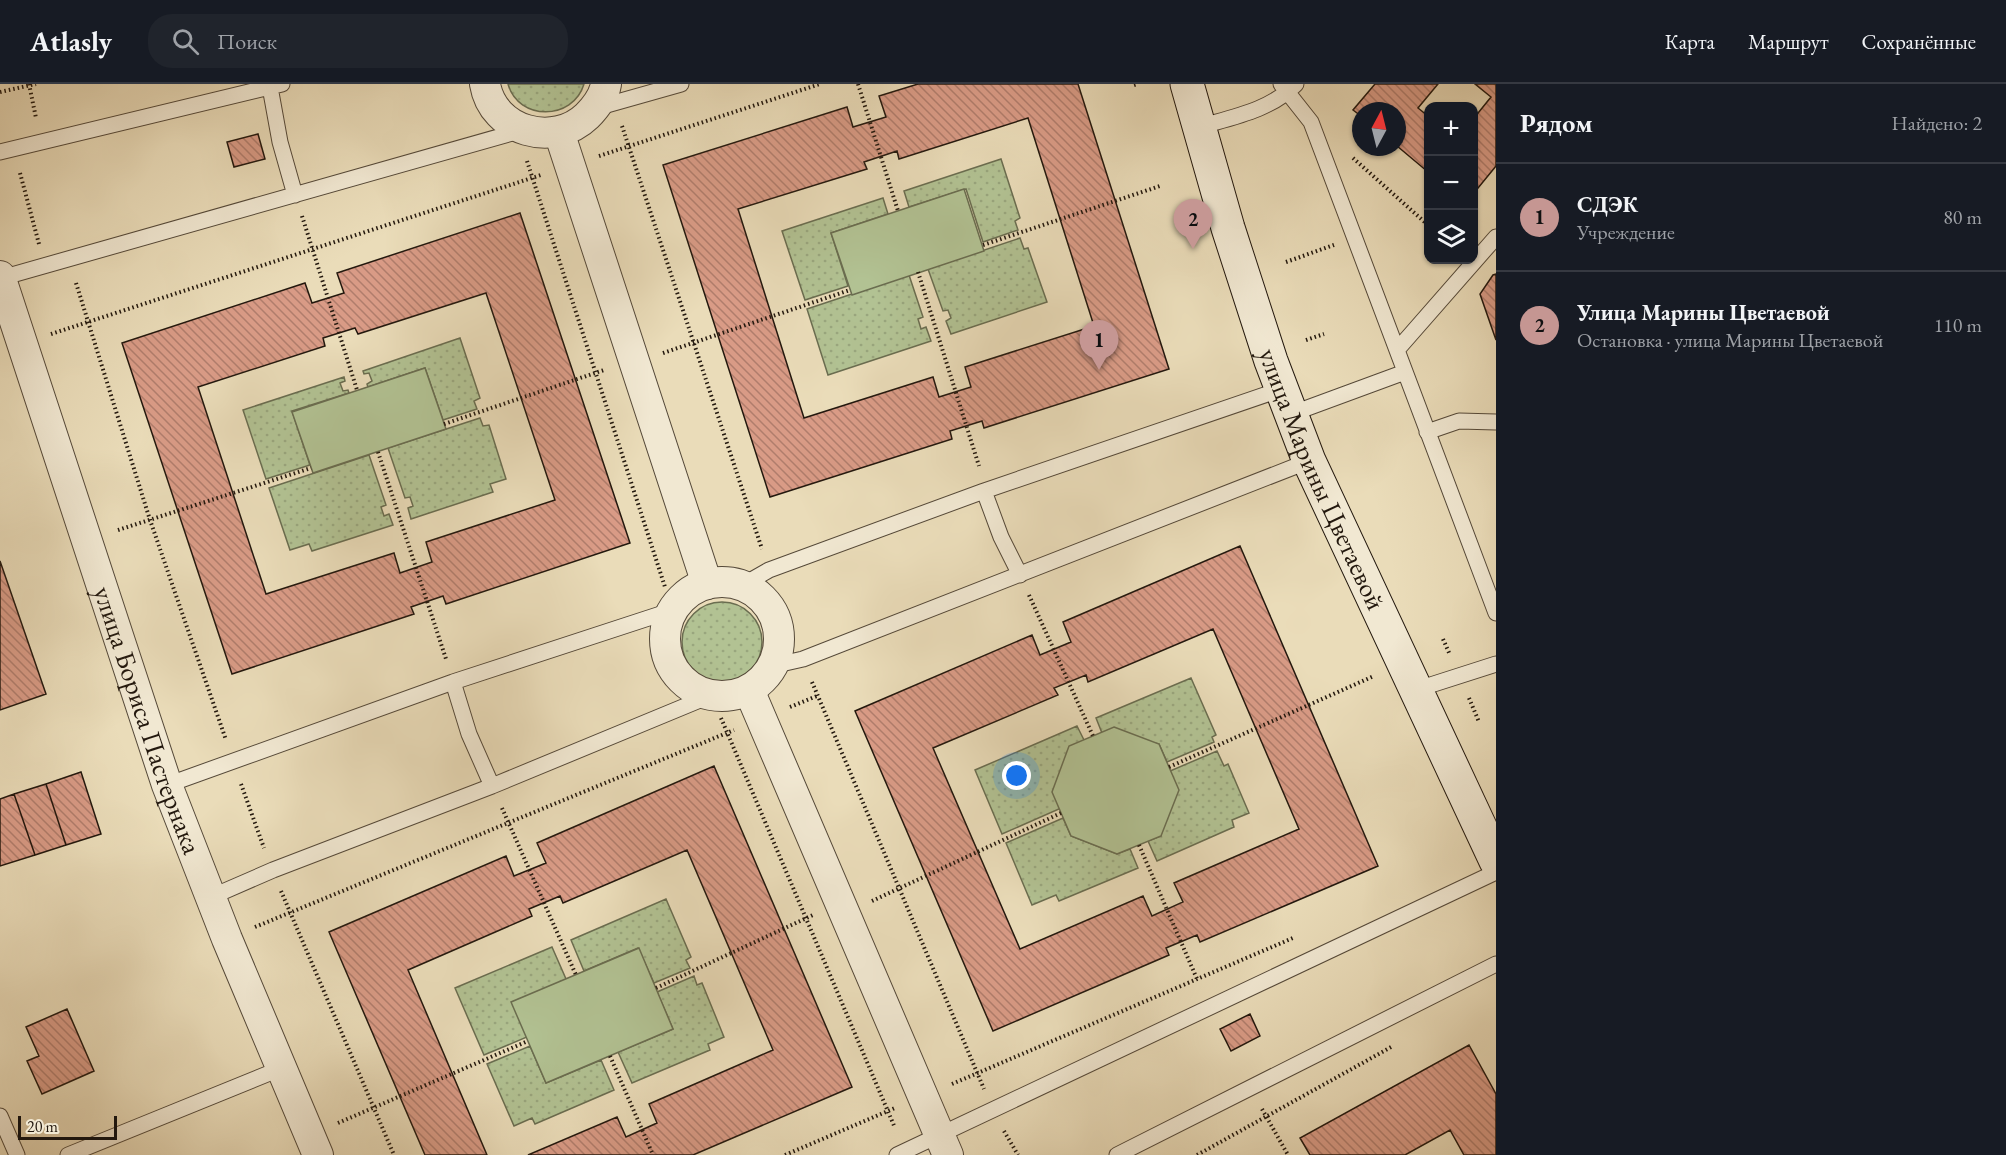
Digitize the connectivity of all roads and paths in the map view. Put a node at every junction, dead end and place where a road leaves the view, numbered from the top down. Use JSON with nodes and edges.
{"nodes":[{"id":1,"x":36,"y":84,"type":"edge"},
{"id":2,"x":485,"y":84,"type":"edge"},
{"id":3,"x":681,"y":84,"type":"edge"},
{"id":4,"x":820,"y":84,"type":"edge"},
{"id":5,"x":858,"y":84,"type":"edge"},
{"id":6,"x":1187,"y":84,"type":"edge"},
{"id":7,"x":29,"y":85,"type":"edge"},
{"id":8,"x":276,"y":85,"type":"edge"},
{"id":9,"x":1288,"y":87,"type":"edge"},
{"id":10,"x":0,"y":92,"type":"edge"},
{"id":11,"x":606,"y":98,"type":"edge"},
{"id":12,"x":1311,"y":122,"type":"junction"},
{"id":13,"x":1199,"y":127,"type":"junction"},
{"id":14,"x":521,"y":130,"type":"junction"},
{"id":15,"x":559,"y":132,"type":"junction"},
{"id":16,"x":41,"y":143,"type":"junction"},
{"id":17,"x":628,"y":147,"type":"junction"},
{"id":18,"x":6,"y":151,"type":"edge"},
{"id":19,"x":569,"y":166,"type":"junction"},
{"id":20,"x":532,"y":178,"type":"junction"},
{"id":21,"x":1160,"y":186,"type":"dead end"},
{"id":22,"x":294,"y":195,"type":"junction"},
{"id":23,"x":898,"y":211,"type":"dead end"},
{"id":24,"x":1424,"y":221,"type":"edge"},
{"id":25,"x":1355,"y":237,"type":"junction"},
{"id":26,"x":1496,"y":237,"type":"edge"},
{"id":27,"x":983,"y":245,"type":"dead end"},
{"id":28,"x":313,"y":249,"type":"junction"},
{"id":29,"x":68,"y":259,"type":"junction"},
{"id":30,"x":1286,"y":262,"type":"dead end"},
{"id":31,"x":46,"y":266,"type":"junction"},
{"id":32,"x":918,"y":272,"type":"dead end"},
{"id":33,"x":0,"y":277,"type":"edge"},
{"id":34,"x":87,"y":322,"type":"junction"},
{"id":35,"x":1324,"y":334,"type":"dead end"},
{"id":36,"x":1306,"y":340,"type":"dead end"},
{"id":37,"x":22,"y":344,"type":"junction"},
{"id":38,"x":1397,"y":350,"type":"junction"},
{"id":39,"x":1405,"y":372,"type":"junction"},
{"id":40,"x":357,"y":390,"type":"dead end"},
{"id":41,"x":1286,"y":402,"type":"junction"},
{"id":42,"x":1496,"y":422,"type":"edge"},
{"id":43,"x":1427,"y":432,"type":"junction"},
{"id":44,"x":378,"y":452,"type":"dead end"},
{"id":45,"x":1310,"y":461,"type":"junction"},
{"id":46,"x":311,"y":468,"type":"dead end"},
{"id":47,"x":984,"y":491,"type":"junction"},
{"id":48,"x":150,"y":520,"type":"junction"},
{"id":49,"x":86,"y":540,"type":"junction"},
{"id":50,"x":769,"y":570,"type":"junction"},
{"id":51,"x":1020,"y":575,"type":"junction"},
{"id":52,"x":707,"y":584,"type":"junction"},
{"id":53,"x":741,"y":586,"type":"junction"},
{"id":54,"x":673,"y":610,"type":"junction"},
{"id":55,"x":1496,"y":613,"type":"edge"},
{"id":56,"x":803,"y":659,"type":"junction"},
{"id":57,"x":1496,"y":664,"type":"edge"},
{"id":58,"x":772,"y":666,"type":"junction"},
{"id":59,"x":1409,"y":676,"type":"junction"},
{"id":60,"x":453,"y":682,"type":"junction"},
{"id":61,"x":748,"y":690,"type":"junction"},
{"id":62,"x":712,"y":695,"type":"junction"},
{"id":63,"x":727,"y":733,"type":"junction"},
{"id":64,"x":1093,"y":736,"type":"dead end"},
{"id":65,"x":233,"y":761,"type":"junction"},
{"id":66,"x":1169,"y":767,"type":"dead end"},
{"id":67,"x":167,"y":785,"type":"junction"},
{"id":68,"x":492,"y":786,"type":"junction"},
{"id":69,"x":1061,"y":813,"type":"dead end"},
{"id":70,"x":508,"y":823,"type":"junction"},
{"id":71,"x":1139,"y":845,"type":"dead end"},
{"id":72,"x":1496,"y":861,"type":"edge"},
{"id":73,"x":273,"y":870,"type":"junction"},
{"id":74,"x":1496,"y":872,"type":"edge"},
{"id":75,"x":898,"y":889,"type":"junction"},
{"id":76,"x":211,"y":897,"type":"junction"},
{"id":77,"x":842,"y":908,"type":"junction"},
{"id":78,"x":291,"y":912,"type":"junction"},
{"id":79,"x":806,"y":918,"type":"junction"},
{"id":80,"x":1295,"y":937,"type":"dead end"},
{"id":81,"x":226,"y":939,"type":"junction"},
{"id":82,"x":1496,"y":964,"type":"edge"},
{"id":83,"x":576,"y":975,"type":"dead end"},
{"id":84,"x":1197,"y":979,"type":"junction"},
{"id":85,"x":656,"y":988,"type":"dead end"},
{"id":86,"x":1210,"y":1008,"type":"junction"},
{"id":87,"x":528,"y":1041,"type":"dead end"},
{"id":88,"x":1402,"y":1041,"type":"dead end"},
{"id":89,"x":610,"y":1056,"type":"dead end"},
{"id":90,"x":282,"y":1068,"type":"junction"},
{"id":91,"x":977,"y":1073,"type":"junction"},
{"id":92,"x":1249,"y":1088,"type":"junction"},
{"id":93,"x":922,"y":1096,"type":"junction"},
{"id":94,"x":374,"y":1107,"type":"junction"},
{"id":95,"x":993,"y":1110,"type":"junction"},
{"id":96,"x":888,"y":1111,"type":"junction"},
{"id":97,"x":0,"y":1116,"type":"edge"},
{"id":98,"x":1266,"y":1116,"type":"junction"},
{"id":99,"x":314,"y":1145,"type":"edge"},
{"id":100,"x":944,"y":1145,"type":"edge"},
{"id":101,"x":901,"y":1153,"type":"edge"},
{"id":102,"x":17,"y":1155,"type":"edge"},
{"id":103,"x":68,"y":1155,"type":"edge"},
{"id":104,"x":394,"y":1155,"type":"edge"},
{"id":105,"x":653,"y":1155,"type":"edge"},
{"id":106,"x":785,"y":1155,"type":"edge"},
{"id":107,"x":1018,"y":1155,"type":"edge"},
{"id":108,"x":1118,"y":1155,"type":"edge"},
{"id":109,"x":1197,"y":1155,"type":"edge"},
{"id":110,"x":1288,"y":1155,"type":"edge"}],
"edges":[{"from":1,"to":7,"type":"path"},
{"from":2,"to":14,"type":"street"},
{"from":3,"to":11,"type":"lane"},
{"from":4,"to":17,"type":"path"},
{"from":5,"to":23,"type":"path"},
{"from":6,"to":13,"type":"street","name":"улица Марины Цветаевой"},
{"from":7,"to":10,"type":"path"},
{"from":7,"to":16,"type":"path"},
{"from":8,"to":16,"type":"lane"},
{"from":8,"to":22,"type":"lane"},
{"from":9,"to":12,"type":"lane"},
{"from":9,"to":13,"type":"lane"},
{"from":11,"to":15,"type":"street"},
{"from":11,"to":17,"type":"path"},
{"from":12,"to":24,"type":"path"},
{"from":12,"to":25,"type":"lane"},
{"from":13,"to":41,"type":"street","name":"улица Марины Цветаевой"},
{"from":14,"to":15,"type":"street"},
{"from":14,"to":20,"type":"path"},
{"from":14,"to":22,"type":"lane"},
{"from":15,"to":19,"type":"street"},
{"from":16,"to":18,"type":"lane"},
{"from":17,"to":19,"type":"path"},
{"from":17,"to":50,"type":"path"},
{"from":18,"to":31,"type":"path"},
{"from":19,"to":20,"type":"path"},
{"from":19,"to":52,"type":"street"},
{"from":20,"to":28,"type":"path"},
{"from":20,"to":54,"type":"path"},
{"from":21,"to":27,"type":"path"},
{"from":22,"to":28,"type":"path"},
{"from":22,"to":29,"type":"lane"},
{"from":25,"to":30,"type":"path"},
{"from":25,"to":38,"type":"lane"},
{"from":26,"to":38,"type":"lane"},
{"from":28,"to":34,"type":"path"},
{"from":28,"to":40,"type":"path"},
{"from":29,"to":31,"type":"lane"},
{"from":29,"to":34,"type":"path"},
{"from":31,"to":33,"type":"lane"},
{"from":32,"to":47,"type":"path"},
{"from":33,"to":37,"type":"street","name":"улица Бориса Пастернака"},
{"from":34,"to":37,"type":"path"},
{"from":34,"to":48,"type":"path"},
{"from":35,"to":36,"type":"path"},
{"from":37,"to":49,"type":"street","name":"улица Бориса Пастернака"},
{"from":38,"to":39,"type":"lane"},
{"from":39,"to":41,"type":"lane"},
{"from":39,"to":43,"type":"lane"},
{"from":41,"to":45,"type":"street","name":"улица Марины Цветаевой"},
{"from":41,"to":47,"type":"lane"},
{"from":42,"to":43,"type":"lane"},
{"from":43,"to":55,"type":"lane"},
{"from":44,"to":60,"type":"path"},
{"from":45,"to":51,"type":"lane"},
{"from":45,"to":59,"type":"street","name":"улица Марины Цветаевой"},
{"from":46,"to":48,"type":"path"},
{"from":47,"to":50,"type":"lane"},
{"from":47,"to":51,"type":"lane"},
{"from":48,"to":49,"type":"path"},
{"from":48,"to":65,"type":"path"},
{"from":49,"to":67,"type":"street","name":"улица Бориса Пастернака"},
{"from":50,"to":53,"type":"lane"},
{"from":51,"to":56,"type":"lane"},
{"from":51,"to":64,"type":"path"},
{"from":52,"to":53,"type":"street"},
{"from":52,"to":54,"type":"street"},
{"from":53,"to":58,"type":"street"},
{"from":54,"to":60,"type":"lane"},
{"from":54,"to":62,"type":"street"},
{"from":56,"to":58,"type":"lane"},
{"from":56,"to":75,"type":"path"},
{"from":57,"to":59,"type":"lane"},
{"from":58,"to":61,"type":"street"},
{"from":59,"to":66,"type":"path"},
{"from":59,"to":72,"type":"street","name":"улица Марины Цветаевой"},
{"from":60,"to":65,"type":"lane"},
{"from":60,"to":68,"type":"lane"},
{"from":61,"to":62,"type":"street"},
{"from":61,"to":77,"type":"street"},
{"from":62,"to":63,"type":"path"},
{"from":62,"to":68,"type":"lane"},
{"from":63,"to":70,"type":"path"},
{"from":63,"to":79,"type":"path"},
{"from":65,"to":67,"type":"lane"},
{"from":65,"to":73,"type":"path"},
{"from":67,"to":76,"type":"street","name":"улица Бориса Пастернака"},
{"from":68,"to":70,"type":"path"},
{"from":68,"to":73,"type":"lane"},
{"from":69,"to":75,"type":"path"},
{"from":70,"to":78,"type":"path"},
{"from":70,"to":83,"type":"path"},
{"from":71,"to":84,"type":"path"},
{"from":73,"to":76,"type":"lane"},
{"from":73,"to":78,"type":"path"},
{"from":74,"to":86,"type":"lane"},
{"from":75,"to":77,"type":"path"},
{"from":75,"to":91,"type":"path"},
{"from":76,"to":81,"type":"street","name":"улица Бориса Пастернака"},
{"from":77,"to":79,"type":"path"},
{"from":77,"to":93,"type":"street"},
{"from":78,"to":81,"type":"path"},
{"from":78,"to":94,"type":"path"},
{"from":79,"to":85,"type":"path"},
{"from":79,"to":96,"type":"path"},
{"from":80,"to":84,"type":"path"},
{"from":81,"to":90,"type":"street","name":"улица Бориса Пастернака"},
{"from":82,"to":92,"type":"lane"},
{"from":84,"to":86,"type":"path"},
{"from":84,"to":91,"type":"path"},
{"from":86,"to":95,"type":"lane"},
{"from":87,"to":94,"type":"path"},
{"from":88,"to":98,"type":"path"},
{"from":89,"to":105,"type":"path"},
{"from":90,"to":99,"type":"street","name":"улица Бориса Пастернака"},
{"from":90,"to":103,"type":"lane"},
{"from":91,"to":93,"type":"path"},
{"from":91,"to":95,"type":"path"},
{"from":92,"to":98,"type":"path"},
{"from":92,"to":108,"type":"lane"},
{"from":93,"to":96,"type":"path"},
{"from":93,"to":100,"type":"street"},
{"from":94,"to":99,"type":"path"},
{"from":94,"to":104,"type":"path"},
{"from":95,"to":100,"type":"lane"},
{"from":95,"to":107,"type":"path"},
{"from":96,"to":101,"type":"path"},
{"from":96,"to":106,"type":"path"},
{"from":97,"to":102,"type":"lane"},
{"from":98,"to":109,"type":"path"},
{"from":98,"to":110,"type":"path"},
{"from":100,"to":101,"type":"lane"}]}
